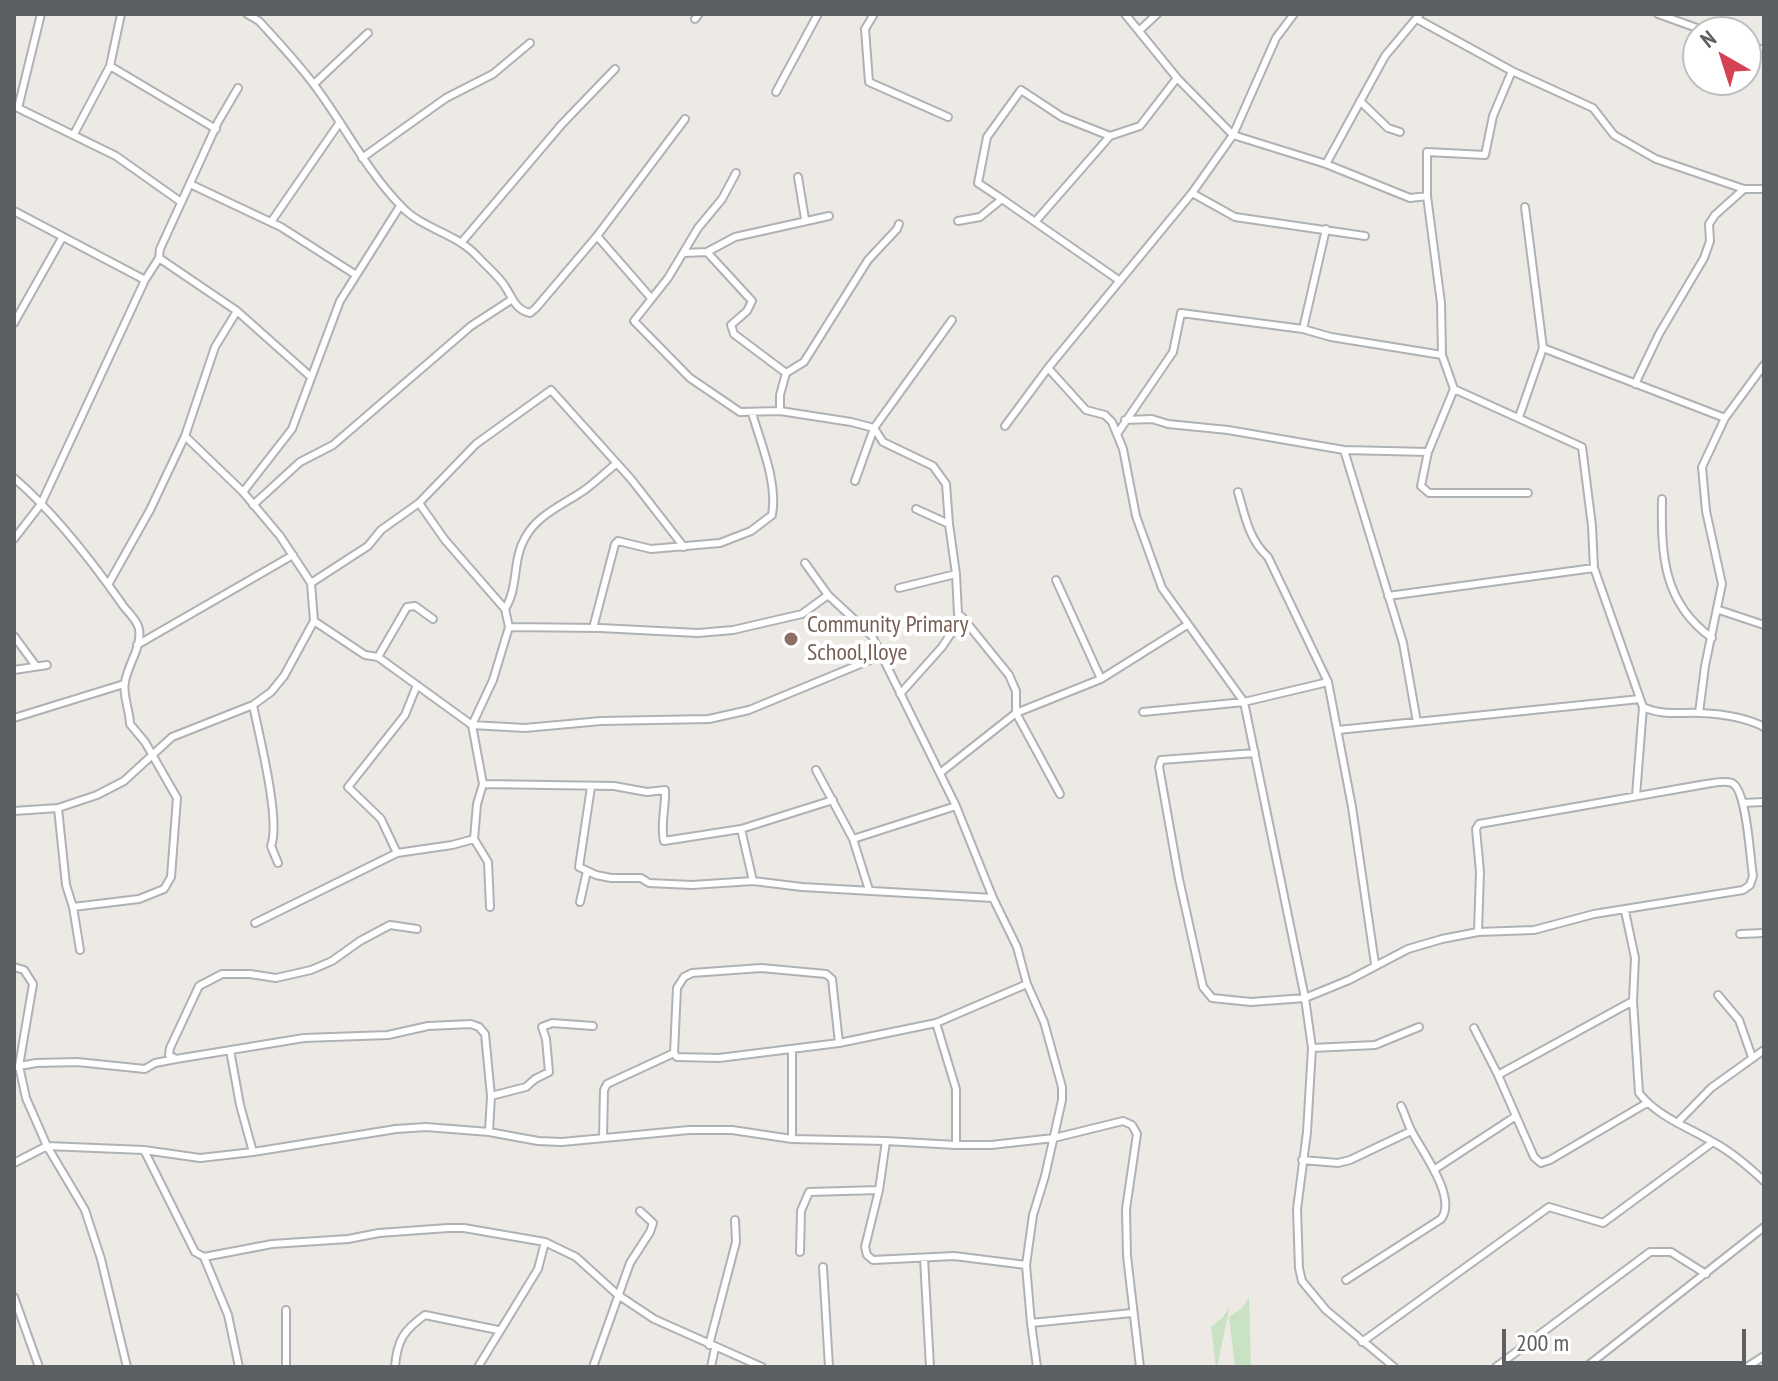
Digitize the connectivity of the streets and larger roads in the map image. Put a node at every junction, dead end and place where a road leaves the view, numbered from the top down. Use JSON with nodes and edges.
{"nodes":[{"id":1,"x":41,"y":14,"type":"edge"},
{"id":2,"x":121,"y":14,"type":"edge"},
{"id":3,"x":247,"y":14,"type":"edge"},
{"id":4,"x":818,"y":14,"type":"edge"},
{"id":5,"x":874,"y":14,"type":"edge"},
{"id":6,"x":1125,"y":14,"type":"edge"},
{"id":7,"x":1157,"y":14,"type":"edge"},
{"id":8,"x":1294,"y":14,"type":"edge"},
{"id":9,"x":1658,"y":14,"type":"edge"},
{"id":10,"x":1418,"y":16,"type":"edge"},
{"id":11,"x":1682,"y":23,"type":"edge"},
{"id":12,"x":1139,"y":31,"type":"junction"},
{"id":13,"x":368,"y":33,"type":"dead end"},
{"id":14,"x":530,"y":43,"type":"dead end"},
{"id":15,"x":110,"y":66,"type":"junction"},
{"id":16,"x":615,"y":69,"type":"dead end"},
{"id":17,"x":1512,"y":71,"type":"junction"},
{"id":18,"x":1177,"y":78,"type":"junction"},
{"id":19,"x":314,"y":84,"type":"junction"},
{"id":20,"x":238,"y":88,"type":"dead end"},
{"id":21,"x":776,"y":92,"type":"dead end"},
{"id":22,"x":1360,"y":101,"type":"junction"},
{"id":23,"x":948,"y":117,"type":"dead end"},
{"id":24,"x":685,"y":119,"type":"dead end"},
{"id":25,"x":340,"y":122,"type":"junction"},
{"id":26,"x":216,"y":129,"type":"junction"},
{"id":27,"x":1400,"y":132,"type":"dead end"},
{"id":28,"x":74,"y":134,"type":"junction"},
{"id":29,"x":1233,"y":135,"type":"junction"},
{"id":30,"x":1110,"y":136,"type":"junction"},
{"id":31,"x":362,"y":158,"type":"junction"},
{"id":32,"x":1326,"y":164,"type":"junction"},
{"id":33,"x":736,"y":173,"type":"dead end"},
{"id":34,"x":798,"y":177,"type":"dead end"},
{"id":35,"x":190,"y":184,"type":"junction"},
{"id":36,"x":1744,"y":189,"type":"junction"},
{"id":37,"x":1764,"y":189,"type":"edge"},
{"id":38,"x":1192,"y":193,"type":"junction"},
{"id":39,"x":1427,"y":196,"type":"junction"},
{"id":40,"x":1002,"y":199,"type":"junction"},
{"id":41,"x":181,"y":202,"type":"junction"},
{"id":42,"x":400,"y":206,"type":"junction"},
{"id":43,"x":1525,"y":207,"type":"dead end"},
{"id":44,"x":14,"y":211,"type":"edge"},
{"id":45,"x":829,"y":216,"type":"dead end"},
{"id":46,"x":805,"y":219,"type":"junction"},
{"id":47,"x":958,"y":221,"type":"dead end"},
{"id":48,"x":271,"y":222,"type":"junction"},
{"id":49,"x":1035,"y":222,"type":"junction"},
{"id":50,"x":899,"y":224,"type":"dead end"},
{"id":51,"x":1326,"y":229,"type":"junction"},
{"id":52,"x":597,"y":236,"type":"junction"},
{"id":53,"x":1365,"y":236,"type":"dead end"},
{"id":54,"x":62,"y":238,"type":"junction"},
{"id":55,"x":461,"y":243,"type":"junction"},
{"id":56,"x":707,"y":252,"type":"junction"},
{"id":57,"x":684,"y":253,"type":"junction"},
{"id":58,"x":159,"y":258,"type":"junction"},
{"id":59,"x":356,"y":275,"type":"junction"},
{"id":60,"x":145,"y":280,"type":"junction"},
{"id":61,"x":1120,"y":281,"type":"junction"},
{"id":62,"x":651,"y":298,"type":"junction"},
{"id":63,"x":511,"y":300,"type":"junction"},
{"id":64,"x":237,"y":311,"type":"junction"},
{"id":65,"x":952,"y":320,"type":"dead end"},
{"id":66,"x":14,"y":323,"type":"edge"},
{"id":67,"x":1303,"y":329,"type":"junction"},
{"id":68,"x":1543,"y":348,"type":"junction"},
{"id":69,"x":1442,"y":355,"type":"junction"},
{"id":70,"x":1764,"y":365,"type":"edge"},
{"id":71,"x":1048,"y":368,"type":"junction"},
{"id":72,"x":786,"y":373,"type":"junction"},
{"id":73,"x":311,"y":377,"type":"junction"},
{"id":74,"x":1635,"y":384,"type":"junction"},
{"id":75,"x":1454,"y":389,"type":"junction"},
{"id":76,"x":780,"y":411,"type":"junction"},
{"id":77,"x":752,"y":413,"type":"junction"},
{"id":78,"x":1519,"y":417,"type":"junction"},
{"id":79,"x":1725,"y":418,"type":"junction"},
{"id":80,"x":1125,"y":420,"type":"junction"},
{"id":81,"x":1005,"y":426,"type":"dead end"},
{"id":82,"x":874,"y":428,"type":"junction"},
{"id":83,"x":1117,"y":434,"type":"junction"},
{"id":84,"x":185,"y":436,"type":"junction"},
{"id":85,"x":1344,"y":450,"type":"junction"},
{"id":86,"x":1428,"y":452,"type":"junction"},
{"id":87,"x":616,"y":464,"type":"junction"},
{"id":88,"x":14,"y":478,"type":"edge"},
{"id":89,"x":855,"y":481,"type":"dead end"},
{"id":90,"x":243,"y":492,"type":"junction"},
{"id":91,"x":1238,"y":492,"type":"dead end"},
{"id":92,"x":1528,"y":493,"type":"dead end"},
{"id":93,"x":1662,"y":499,"type":"dead end"},
{"id":94,"x":419,"y":503,"type":"junction"},
{"id":95,"x":41,"y":504,"type":"junction"},
{"id":96,"x":253,"y":505,"type":"junction"},
{"id":97,"x":916,"y":509,"type":"dead end"},
{"id":98,"x":949,"y":524,"type":"junction"},
{"id":99,"x":14,"y":539,"type":"edge"},
{"id":100,"x":684,"y":547,"type":"junction"},
{"id":101,"x":293,"y":555,"type":"junction"},
{"id":102,"x":805,"y":563,"type":"dead end"},
{"id":103,"x":1594,"y":568,"type":"junction"},
{"id":104,"x":956,"y":574,"type":"junction"},
{"id":105,"x":1056,"y":580,"type":"dead end"},
{"id":106,"x":109,"y":583,"type":"junction"},
{"id":107,"x":311,"y":583,"type":"junction"},
{"id":108,"x":899,"y":588,"type":"dead end"},
{"id":109,"x":828,"y":595,"type":"junction"},
{"id":110,"x":1388,"y":596,"type":"junction"},
{"id":111,"x":505,"y":609,"type":"junction"},
{"id":112,"x":1719,"y":610,"type":"junction"},
{"id":113,"x":962,"y":617,"type":"junction"},
{"id":114,"x":433,"y":619,"type":"dead end"},
{"id":115,"x":314,"y":621,"type":"junction"},
{"id":116,"x":1187,"y":625,"type":"junction"},
{"id":117,"x":1764,"y":625,"type":"edge"},
{"id":118,"x":509,"y":627,"type":"junction"},
{"id":119,"x":593,"y":628,"type":"junction"},
{"id":120,"x":14,"y":636,"type":"edge"},
{"id":121,"x":1712,"y":638,"type":"junction"},
{"id":122,"x":137,"y":645,"type":"junction"},
{"id":123,"x":880,"y":656,"type":"junction"},
{"id":124,"x":378,"y":657,"type":"junction"},
{"id":125,"x":47,"y":665,"type":"dead end"},
{"id":126,"x":36,"y":666,"type":"junction"},
{"id":127,"x":14,"y":670,"type":"edge"},
{"id":128,"x":1101,"y":679,"type":"junction"},
{"id":129,"x":1328,"y":682,"type":"junction"},
{"id":130,"x":124,"y":684,"type":"junction"},
{"id":131,"x":417,"y":685,"type":"junction"},
{"id":132,"x":900,"y":694,"type":"junction"},
{"id":133,"x":1244,"y":702,"type":"junction"},
{"id":134,"x":1642,"y":703,"type":"junction"},
{"id":135,"x":253,"y":705,"type":"junction"},
{"id":136,"x":1143,"y":712,"type":"dead end"},
{"id":137,"x":1016,"y":713,"type":"junction"},
{"id":138,"x":1699,"y":713,"type":"junction"},
{"id":139,"x":14,"y":718,"type":"edge"},
{"id":140,"x":1417,"y":722,"type":"junction"},
{"id":141,"x":472,"y":725,"type":"junction"},
{"id":142,"x":1764,"y":727,"type":"edge"},
{"id":143,"x":1338,"y":730,"type":"junction"},
{"id":144,"x":1255,"y":753,"type":"junction"},
{"id":145,"x":151,"y":755,"type":"junction"},
{"id":146,"x":816,"y":770,"type":"dead end"},
{"id":147,"x":940,"y":773,"type":"junction"},
{"id":148,"x":483,"y":784,"type":"junction"},
{"id":149,"x":591,"y":787,"type":"junction"},
{"id":150,"x":1060,"y":794,"type":"dead end"},
{"id":151,"x":1636,"y":796,"type":"junction"},
{"id":152,"x":833,"y":800,"type":"junction"},
{"id":153,"x":1764,"y":802,"type":"edge"},
{"id":154,"x":1743,"y":803,"type":"junction"},
{"id":155,"x":956,"y":806,"type":"junction"},
{"id":156,"x":58,"y":808,"type":"junction"},
{"id":157,"x":14,"y":811,"type":"edge"},
{"id":158,"x":741,"y":829,"type":"junction"},
{"id":159,"x":474,"y":839,"type":"junction"},
{"id":160,"x":853,"y":839,"type":"junction"},
{"id":161,"x":397,"y":853,"type":"junction"},
{"id":162,"x":278,"y":863,"type":"dead end"},
{"id":163,"x":587,"y":871,"type":"junction"},
{"id":164,"x":753,"y":881,"type":"junction"},
{"id":165,"x":869,"y":890,"type":"junction"},
{"id":166,"x":993,"y":898,"type":"junction"},
{"id":167,"x":580,"y":902,"type":"dead end"},
{"id":168,"x":73,"y":907,"type":"junction"},
{"id":169,"x":490,"y":907,"type":"dead end"},
{"id":170,"x":1625,"y":911,"type":"junction"},
{"id":171,"x":255,"y":923,"type":"dead end"},
{"id":172,"x":417,"y":929,"type":"dead end"},
{"id":173,"x":1478,"y":932,"type":"junction"},
{"id":174,"x":1764,"y":933,"type":"edge"},
{"id":175,"x":1740,"y":934,"type":"dead end"},
{"id":176,"x":80,"y":950,"type":"dead end"},
{"id":177,"x":1375,"y":964,"type":"junction"},
{"id":178,"x":14,"y":967,"type":"edge"},
{"id":179,"x":1027,"y":984,"type":"junction"},
{"id":180,"x":1718,"y":995,"type":"dead end"},
{"id":181,"x":1305,"y":998,"type":"junction"},
{"id":182,"x":1633,"y":1001,"type":"junction"},
{"id":183,"x":936,"y":1023,"type":"junction"},
{"id":184,"x":593,"y":1026,"type":"dead end"},
{"id":185,"x":1419,"y":1027,"type":"dead end"},
{"id":186,"x":1474,"y":1028,"type":"dead end"},
{"id":187,"x":839,"y":1043,"type":"junction"},
{"id":188,"x":1312,"y":1048,"type":"junction"},
{"id":189,"x":230,"y":1050,"type":"junction"},
{"id":190,"x":792,"y":1050,"type":"junction"},
{"id":191,"x":1764,"y":1050,"type":"edge"},
{"id":192,"x":674,"y":1053,"type":"junction"},
{"id":193,"x":172,"y":1057,"type":"junction"},
{"id":194,"x":1752,"y":1057,"type":"junction"},
{"id":195,"x":16,"y":1066,"type":"edge"},
{"id":196,"x":1498,"y":1075,"type":"junction"},
{"id":197,"x":491,"y":1096,"type":"junction"},
{"id":198,"x":1647,"y":1103,"type":"junction"},
{"id":199,"x":1401,"y":1106,"type":"dead end"},
{"id":200,"x":1516,"y":1116,"type":"junction"},
{"id":201,"x":1677,"y":1123,"type":"junction"},
{"id":202,"x":1411,"y":1131,"type":"junction"},
{"id":203,"x":489,"y":1132,"type":"junction"},
{"id":204,"x":603,"y":1138,"type":"junction"},
{"id":205,"x":1054,"y":1138,"type":"junction"},
{"id":206,"x":792,"y":1139,"type":"junction"},
{"id":207,"x":886,"y":1141,"type":"junction"},
{"id":208,"x":1713,"y":1142,"type":"junction"},
{"id":209,"x":956,"y":1145,"type":"junction"},
{"id":210,"x":47,"y":1146,"type":"junction"},
{"id":211,"x":144,"y":1150,"type":"junction"},
{"id":212,"x":253,"y":1152,"type":"junction"},
{"id":213,"x":1302,"y":1160,"type":"junction"},
{"id":214,"x":14,"y":1163,"type":"edge"},
{"id":215,"x":1435,"y":1169,"type":"junction"},
{"id":216,"x":1764,"y":1180,"type":"edge"},
{"id":217,"x":879,"y":1190,"type":"junction"},
{"id":218,"x":640,"y":1211,"type":"dead end"},
{"id":219,"x":735,"y":1220,"type":"dead end"},
{"id":220,"x":1764,"y":1227,"type":"edge"},
{"id":221,"x":545,"y":1242,"type":"junction"},
{"id":222,"x":800,"y":1252,"type":"dead end"},
{"id":223,"x":204,"y":1257,"type":"junction"},
{"id":224,"x":924,"y":1258,"type":"junction"},
{"id":225,"x":1026,"y":1265,"type":"junction"},
{"id":226,"x":823,"y":1267,"type":"dead end"},
{"id":227,"x":1706,"y":1274,"type":"junction"},
{"id":228,"x":1346,"y":1280,"type":"dead end"},
{"id":229,"x":618,"y":1295,"type":"junction"},
{"id":230,"x":14,"y":1297,"type":"edge"},
{"id":231,"x":286,"y":1310,"type":"dead end"},
{"id":232,"x":1132,"y":1313,"type":"junction"},
{"id":233,"x":1031,"y":1323,"type":"junction"},
{"id":234,"x":498,"y":1330,"type":"junction"},
{"id":235,"x":1362,"y":1342,"type":"junction"},
{"id":236,"x":712,"y":1346,"type":"junction"},
{"id":237,"x":1764,"y":1356,"type":"edge"},
{"id":238,"x":1597,"y":1364,"type":"edge"},
{"id":239,"x":39,"y":1367,"type":"edge"},
{"id":240,"x":127,"y":1367,"type":"edge"},
{"id":241,"x":239,"y":1367,"type":"edge"},
{"id":242,"x":286,"y":1367,"type":"edge"},
{"id":243,"x":395,"y":1367,"type":"edge"},
{"id":244,"x":478,"y":1367,"type":"edge"},
{"id":245,"x":593,"y":1367,"type":"edge"},
{"id":246,"x":711,"y":1367,"type":"edge"},
{"id":247,"x":762,"y":1367,"type":"edge"},
{"id":248,"x":829,"y":1367,"type":"edge"},
{"id":249,"x":930,"y":1367,"type":"edge"},
{"id":250,"x":1037,"y":1367,"type":"edge"},
{"id":251,"x":1140,"y":1367,"type":"edge"},
{"id":252,"x":1394,"y":1367,"type":"edge"},
{"id":253,"x":1496,"y":1367,"type":"edge"},
{"id":254,"x":1586,"y":1367,"type":"edge"},
{"id":255,"x":1747,"y":1367,"type":"edge"}],
"edges":[{"from":1,"to":28,"type":"street"},
{"from":2,"to":15,"type":"street"},
{"from":3,"to":19,"type":"street"},
{"from":4,"to":21,"type":"street"},
{"from":5,"to":23,"type":"street"},
{"from":6,"to":12,"type":"street"},
{"from":7,"to":12,"type":"street"},
{"from":8,"to":29,"type":"street"},
{"from":9,"to":11,"type":"street"},
{"from":10,"to":17,"type":"street"},
{"from":10,"to":22,"type":"street"},
{"from":12,"to":18,"type":"street"},
{"from":13,"to":19,"type":"street"},
{"from":14,"to":31,"type":"street"},
{"from":15,"to":26,"type":"street"},
{"from":15,"to":28,"type":"street"},
{"from":16,"to":55,"type":"street"},
{"from":17,"to":36,"type":"street"},
{"from":17,"to":39,"type":"street"},
{"from":18,"to":29,"type":"street"},
{"from":18,"to":30,"type":"street"},
{"from":19,"to":25,"type":"street"},
{"from":20,"to":26,"type":"street"},
{"from":22,"to":27,"type":"street"},
{"from":22,"to":32,"type":"street"},
{"from":24,"to":52,"type":"street"},
{"from":25,"to":31,"type":"street"},
{"from":25,"to":48,"type":"street"},
{"from":26,"to":35,"type":"street"},
{"from":28,"to":41,"type":"street"},
{"from":29,"to":32,"type":"street"},
{"from":29,"to":38,"type":"street"},
{"from":30,"to":40,"type":"street"},
{"from":30,"to":49,"type":"street"},
{"from":31,"to":42,"type":"street"},
{"from":32,"to":39,"type":"street"},
{"from":33,"to":57,"type":"street"},
{"from":34,"to":46,"type":"street"},
{"from":35,"to":41,"type":"street"},
{"from":35,"to":48,"type":"street"},
{"from":36,"to":37,"type":"street"},
{"from":36,"to":74,"type":"street"},
{"from":38,"to":51,"type":"street"},
{"from":38,"to":61,"type":"street"},
{"from":39,"to":69,"type":"street"},
{"from":40,"to":47,"type":"street"},
{"from":40,"to":49,"type":"street"},
{"from":41,"to":58,"type":"street"},
{"from":42,"to":55,"type":"street"},
{"from":42,"to":59,"type":"street"},
{"from":43,"to":68,"type":"street"},
{"from":44,"to":54,"type":"street"},
{"from":45,"to":46,"type":"street"},
{"from":46,"to":56,"type":"street"},
{"from":48,"to":59,"type":"street"},
{"from":49,"to":61,"type":"street"},
{"from":50,"to":72,"type":"street"},
{"from":51,"to":53,"type":"street"},
{"from":51,"to":67,"type":"street"},
{"from":52,"to":62,"type":"street"},
{"from":52,"to":63,"type":"street"},
{"from":54,"to":60,"type":"street"},
{"from":54,"to":66,"type":"street"},
{"from":55,"to":63,"type":"street"},
{"from":56,"to":57,"type":"street"},
{"from":56,"to":72,"type":"street"},
{"from":57,"to":62,"type":"street"},
{"from":58,"to":60,"type":"street"},
{"from":58,"to":64,"type":"street"},
{"from":59,"to":73,"type":"street"},
{"from":60,"to":95,"type":"street"},
{"from":61,"to":71,"type":"street"},
{"from":62,"to":77,"type":"street"},
{"from":63,"to":96,"type":"street"},
{"from":64,"to":73,"type":"street"},
{"from":64,"to":84,"type":"street"},
{"from":65,"to":82,"type":"street"},
{"from":67,"to":69,"type":"street"},
{"from":67,"to":80,"type":"street"},
{"from":68,"to":74,"type":"street"},
{"from":68,"to":78,"type":"street"},
{"from":69,"to":75,"type":"street"},
{"from":70,"to":79,"type":"street"},
{"from":71,"to":81,"type":"street"},
{"from":71,"to":83,"type":"street"},
{"from":72,"to":76,"type":"street"},
{"from":73,"to":90,"type":"street"},
{"from":74,"to":79,"type":"street"},
{"from":75,"to":78,"type":"street"},
{"from":75,"to":86,"type":"street"},
{"from":76,"to":77,"type":"street"},
{"from":76,"to":82,"type":"street"},
{"from":77,"to":100,"type":"street"},
{"from":78,"to":103,"type":"street"},
{"from":79,"to":112,"type":"street"},
{"from":80,"to":83,"type":"street"},
{"from":80,"to":85,"type":"street"},
{"from":82,"to":89,"type":"street"},
{"from":82,"to":98,"type":"street"},
{"from":83,"to":116,"type":"street"},
{"from":84,"to":90,"type":"street"},
{"from":84,"to":106,"type":"street"},
{"from":85,"to":86,"type":"street"},
{"from":85,"to":110,"type":"street"},
{"from":86,"to":92,"type":"street"},
{"from":87,"to":94,"type":"street"},
{"from":87,"to":100,"type":"street"},
{"from":87,"to":111,"type":"street"},
{"from":88,"to":95,"type":"street"},
{"from":90,"to":96,"type":"street"},
{"from":91,"to":129,"type":"street"},
{"from":93,"to":121,"type":"street"},
{"from":94,"to":107,"type":"street"},
{"from":94,"to":111,"type":"street"},
{"from":95,"to":99,"type":"street"},
{"from":95,"to":106,"type":"street"},
{"from":96,"to":101,"type":"street"},
{"from":97,"to":98,"type":"street"},
{"from":98,"to":104,"type":"street"},
{"from":100,"to":119,"type":"street"},
{"from":101,"to":107,"type":"street"},
{"from":101,"to":122,"type":"street"},
{"from":102,"to":109,"type":"street"},
{"from":103,"to":110,"type":"street"},
{"from":103,"to":134,"type":"street"},
{"from":104,"to":108,"type":"street"},
{"from":104,"to":113,"type":"street"},
{"from":105,"to":128,"type":"street"},
{"from":106,"to":122,"type":"street"},
{"from":107,"to":115,"type":"street"},
{"from":109,"to":119,"type":"street"},
{"from":109,"to":123,"type":"street"},
{"from":110,"to":140,"type":"street"},
{"from":111,"to":118,"type":"street"},
{"from":112,"to":117,"type":"street"},
{"from":112,"to":121,"type":"street"},
{"from":113,"to":132,"type":"street"},
{"from":113,"to":137,"type":"street"},
{"from":114,"to":124,"type":"street"},
{"from":115,"to":124,"type":"street"},
{"from":115,"to":135,"type":"street"},
{"from":116,"to":128,"type":"street"},
{"from":116,"to":133,"type":"street"},
{"from":118,"to":119,"type":"street"},
{"from":118,"to":141,"type":"street"},
{"from":120,"to":126,"type":"street"},
{"from":121,"to":138,"type":"street"},
{"from":122,"to":130,"type":"street"},
{"from":123,"to":132,"type":"street"},
{"from":123,"to":141,"type":"street"},
{"from":124,"to":131,"type":"street"},
{"from":125,"to":126,"type":"street"},
{"from":126,"to":127,"type":"street"},
{"from":128,"to":137,"type":"street"},
{"from":129,"to":133,"type":"street"},
{"from":129,"to":143,"type":"street"},
{"from":130,"to":139,"type":"street"},
{"from":130,"to":145,"type":"street"},
{"from":131,"to":141,"type":"street"},
{"from":131,"to":161,"type":"street"},
{"from":132,"to":147,"type":"street"},
{"from":133,"to":136,"type":"street"},
{"from":133,"to":144,"type":"street"},
{"from":134,"to":138,"type":"street"},
{"from":134,"to":140,"type":"street"},
{"from":134,"to":151,"type":"street"},
{"from":135,"to":145,"type":"street"},
{"from":135,"to":162,"type":"street"},
{"from":137,"to":147,"type":"street"},
{"from":137,"to":150,"type":"street"},
{"from":138,"to":142,"type":"street"},
{"from":140,"to":143,"type":"street"},
{"from":141,"to":148,"type":"street"},
{"from":143,"to":177,"type":"street"},
{"from":144,"to":181,"type":"street"},
{"from":144,"to":181,"type":"street"},
{"from":145,"to":156,"type":"street"},
{"from":145,"to":168,"type":"street"},
{"from":146,"to":152,"type":"street"},
{"from":147,"to":155,"type":"street"},
{"from":148,"to":149,"type":"street"},
{"from":148,"to":159,"type":"street"},
{"from":149,"to":158,"type":"street"},
{"from":149,"to":163,"type":"street"},
{"from":151,"to":154,"type":"street"},
{"from":151,"to":173,"type":"street"},
{"from":152,"to":158,"type":"street"},
{"from":152,"to":160,"type":"street"},
{"from":153,"to":154,"type":"street"},
{"from":154,"to":170,"type":"street"},
{"from":155,"to":160,"type":"street"},
{"from":155,"to":166,"type":"street"},
{"from":156,"to":157,"type":"street"},
{"from":156,"to":168,"type":"street"},
{"from":158,"to":164,"type":"street"},
{"from":159,"to":161,"type":"street"},
{"from":159,"to":169,"type":"street"},
{"from":160,"to":165,"type":"street"},
{"from":161,"to":171,"type":"street"},
{"from":163,"to":164,"type":"street"},
{"from":163,"to":167,"type":"street"},
{"from":164,"to":165,"type":"street"},
{"from":165,"to":166,"type":"street"},
{"from":166,"to":179,"type":"street"},
{"from":168,"to":176,"type":"street"},
{"from":170,"to":173,"type":"street"},
{"from":170,"to":182,"type":"street"},
{"from":172,"to":193,"type":"street"},
{"from":173,"to":177,"type":"street"},
{"from":174,"to":175,"type":"street"},
{"from":177,"to":181,"type":"street"},
{"from":178,"to":195,"type":"street"},
{"from":179,"to":183,"type":"street"},
{"from":179,"to":205,"type":"street"},
{"from":180,"to":194,"type":"street"},
{"from":181,"to":188,"type":"street"},
{"from":182,"to":196,"type":"street"},
{"from":182,"to":198,"type":"street"},
{"from":183,"to":187,"type":"street"},
{"from":183,"to":209,"type":"street"},
{"from":184,"to":197,"type":"street"},
{"from":185,"to":188,"type":"street"},
{"from":186,"to":196,"type":"street"},
{"from":187,"to":190,"type":"street"},
{"from":187,"to":192,"type":"street"},
{"from":188,"to":213,"type":"street"},
{"from":189,"to":193,"type":"street"},
{"from":189,"to":197,"type":"street"},
{"from":189,"to":212,"type":"street"},
{"from":190,"to":192,"type":"street"},
{"from":190,"to":206,"type":"street"},
{"from":191,"to":194,"type":"street"},
{"from":192,"to":204,"type":"street"},
{"from":193,"to":195,"type":"street"},
{"from":194,"to":201,"type":"street"},
{"from":195,"to":210,"type":"street"},
{"from":196,"to":200,"type":"street"},
{"from":197,"to":203,"type":"street"},
{"from":198,"to":200,"type":"street"},
{"from":198,"to":201,"type":"street"},
{"from":199,"to":202,"type":"street"},
{"from":200,"to":215,"type":"street"},
{"from":201,"to":208,"type":"street"},
{"from":202,"to":213,"type":"street"},
{"from":202,"to":215,"type":"street"},
{"from":203,"to":204,"type":"street"},
{"from":203,"to":212,"type":"street"},
{"from":204,"to":206,"type":"street"},
{"from":205,"to":209,"type":"street"},
{"from":205,"to":225,"type":"street"},
{"from":205,"to":232,"type":"street"},
{"from":206,"to":207,"type":"street"},
{"from":207,"to":209,"type":"street"},
{"from":207,"to":217,"type":"street"},
{"from":208,"to":216,"type":"street"},
{"from":208,"to":235,"type":"street"},
{"from":210,"to":211,"type":"street"},
{"from":210,"to":214,"type":"street"},
{"from":210,"to":240,"type":"street"},
{"from":211,"to":212,"type":"street"},
{"from":211,"to":223,"type":"street"},
{"from":213,"to":235,"type":"street"},
{"from":215,"to":228,"type":"street"},
{"from":217,"to":222,"type":"street"},
{"from":217,"to":224,"type":"street"},
{"from":218,"to":229,"type":"street"},
{"from":219,"to":236,"type":"street"},
{"from":220,"to":227,"type":"street"},
{"from":221,"to":223,"type":"street"},
{"from":221,"to":229,"type":"street"},
{"from":221,"to":234,"type":"street"},
{"from":223,"to":241,"type":"street"},
{"from":224,"to":225,"type":"street"},
{"from":224,"to":249,"type":"street"},
{"from":225,"to":233,"type":"street"},
{"from":226,"to":248,"type":"street"},
{"from":227,"to":238,"type":"street"},
{"from":227,"to":253,"type":"street"},
{"from":229,"to":236,"type":"street"},
{"from":229,"to":245,"type":"street"},
{"from":230,"to":239,"type":"street"},
{"from":231,"to":242,"type":"street"},
{"from":232,"to":233,"type":"street"},
{"from":232,"to":251,"type":"street"},
{"from":233,"to":250,"type":"street"},
{"from":234,"to":243,"type":"street"},
{"from":234,"to":244,"type":"street"},
{"from":235,"to":252,"type":"street"},
{"from":236,"to":246,"type":"street"},
{"from":236,"to":247,"type":"street"},
{"from":237,"to":255,"type":"street"},
{"from":238,"to":254,"type":"street"}]}
